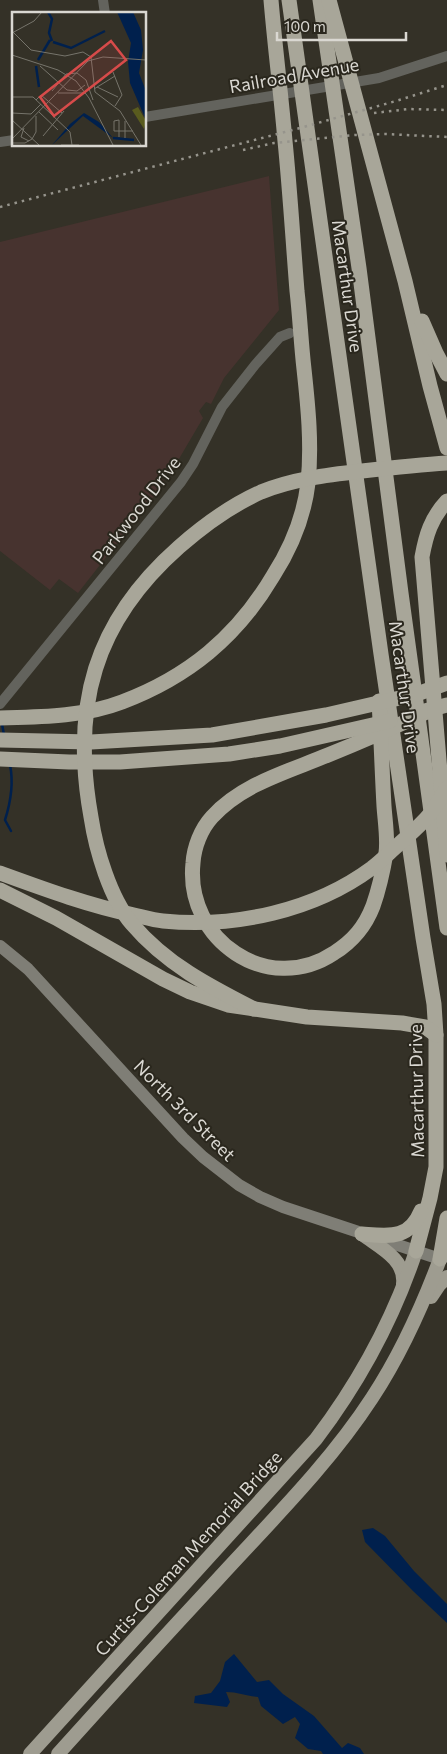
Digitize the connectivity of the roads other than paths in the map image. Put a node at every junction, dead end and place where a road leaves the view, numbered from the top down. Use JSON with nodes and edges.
{"nodes":[{"id":1,"x":271,"y":0,"type":"edge"},
{"id":2,"x":289,"y":0,"type":"edge"},
{"id":3,"x":320,"y":0,"type":"edge"},
{"id":4,"x":329,"y":0,"type":"edge"},
{"id":5,"x":447,"y":56,"type":"edge"},
{"id":6,"x":146,"y":117,"type":"edge"},
{"id":7,"x":405,"y":281,"type":"junction"},
{"id":8,"x":290,"y":333,"type":"dead end"},
{"id":9,"x":447,"y":374,"type":"edge"},
{"id":10,"x":447,"y":448,"type":"edge"},
{"id":11,"x":447,"y":463,"type":"edge"},
{"id":12,"x":447,"y":501,"type":"edge"},
{"id":13,"x":381,"y":655,"type":"junction"},
{"id":14,"x":447,"y":677,"type":"edge"},
{"id":15,"x":447,"y":682,"type":"edge"},
{"id":16,"x":417,"y":694,"type":"junction"},
{"id":17,"x":0,"y":704,"type":"edge"},
{"id":18,"x":447,"y":705,"type":"edge"},
{"id":19,"x":431,"y":710,"type":"junction"},
{"id":20,"x":0,"y":718,"type":"edge"},
{"id":21,"x":0,"y":740,"type":"edge"},
{"id":22,"x":0,"y":759,"type":"edge"},
{"id":23,"x":447,"y":788,"type":"edge"},
{"id":24,"x":447,"y":856,"type":"edge"},
{"id":25,"x":0,"y":872,"type":"edge"},
{"id":26,"x":447,"y":878,"type":"edge"},
{"id":27,"x":0,"y":890,"type":"edge"},
{"id":28,"x":444,"y":903,"type":"junction"},
{"id":29,"x":447,"y":928,"type":"edge"},
{"id":30,"x":0,"y":946,"type":"edge"},
{"id":31,"x":254,"y":1009,"type":"junction"},
{"id":32,"x":436,"y":1036,"type":"junction"},
{"id":33,"x":436,"y":1166,"type":"junction"},
{"id":34,"x":447,"y":1218,"type":"edge"},
{"id":35,"x":362,"y":1234,"type":"junction"},
{"id":36,"x":416,"y":1251,"type":"junction"},
{"id":37,"x":440,"y":1259,"type":"junction"},
{"id":38,"x":447,"y":1277,"type":"edge"},
{"id":39,"x":402,"y":1291,"type":"junction"},
{"id":40,"x":391,"y":1367,"type":"junction"},
{"id":41,"x":364,"y":1369,"type":"joint"},
{"id":42,"x":30,"y":1754,"type":"edge"},
{"id":43,"x":58,"y":1754,"type":"edge"}],
"edges":[{"from":1,"to":20,"type":"highway"},
{"from":2,"to":13,"type":"highway","name":"Macarthur Drive"},
{"from":3,"to":28,"type":"highway","name":"Macarthur Drive"},
{"from":4,"to":7,"type":"highway"},
{"from":5,"to":6,"type":"street","name":"Railroad Avenue"},
{"from":7,"to":9,"type":"highway"},
{"from":7,"to":10,"type":"highway"},
{"from":8,"to":17,"type":"street","name":"Parkwood Drive"},
{"from":11,"to":31,"type":"highway"},
{"from":12,"to":24,"type":"highway"},
{"from":13,"to":19,"type":"highway"},
{"from":13,"to":32,"type":"highway","name":"Macarthur Drive"},
{"from":14,"to":16,"type":"highway"},
{"from":15,"to":16,"type":"highway"},
{"from":16,"to":21,"type":"highway"},
{"from":18,"to":19,"type":"highway"},
{"from":19,"to":22,"type":"highway"},
{"from":23,"to":25,"type":"highway"},
{"from":26,"to":28,"type":"highway"},
{"from":27,"to":31,"type":"highway"},
{"from":28,"to":29,"type":"highway","name":"Macarthur Drive"},
{"from":30,"to":35,"type":"main road","name":"North 3rd Street"},
{"from":31,"to":32,"type":"highway"},
{"from":32,"to":33,"type":"highway","name":"Macarthur Drive"},
{"from":33,"to":35,"type":"highway"},
{"from":33,"to":36,"type":"highway","name":"Macarthur Drive"},
{"from":34,"to":37,"type":"highway"},
{"from":35,"to":36,"type":"main road","name":"North 3rd Street"},
{"from":35,"to":39,"type":"highway"},
{"from":36,"to":37,"type":"main road","name":"North 3rd Street"},
{"from":36,"to":39,"type":"highway","name":"Macarthur Drive"},
{"from":37,"to":40,"type":"highway"},
{"from":38,"to":40,"type":"highway"},
{"from":39,"to":41,"type":"highway","name":"Macarthur Drive"},
{"from":40,"to":43,"type":"highway"},
{"from":41,"to":42,"type":"highway","name":"Curtis-Coleman Memorial Bridge"}]}
